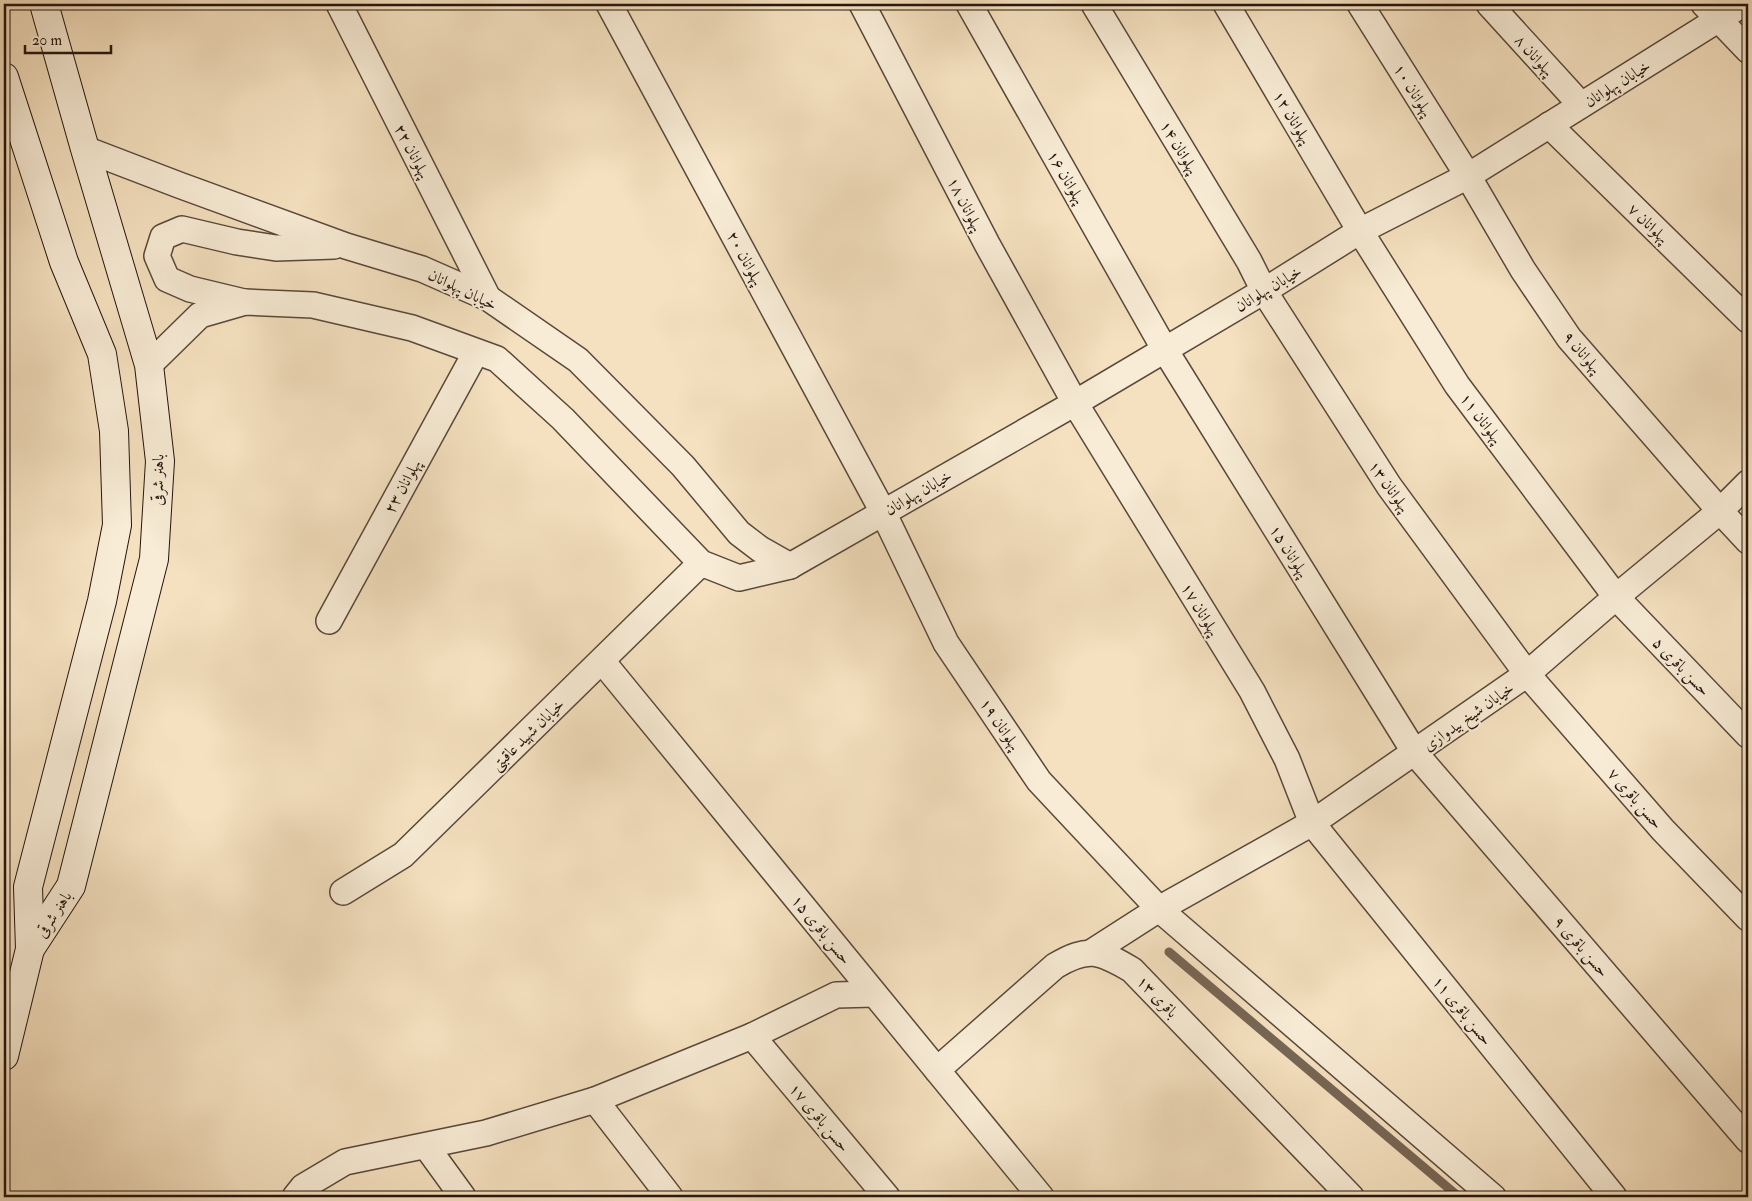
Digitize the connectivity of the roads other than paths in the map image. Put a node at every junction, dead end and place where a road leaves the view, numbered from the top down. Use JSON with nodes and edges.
{"nodes":[{"id":1,"x":44,"y":4,"type":"edge"},
{"id":2,"x":338,"y":4,"type":"edge"},
{"id":3,"x":609,"y":4,"type":"edge"},
{"id":4,"x":862,"y":4,"type":"edge"},
{"id":5,"x":969,"y":4,"type":"edge"},
{"id":6,"x":1094,"y":4,"type":"edge"},
{"id":7,"x":1226,"y":4,"type":"edge"},
{"id":8,"x":1360,"y":4,"type":"edge"},
{"id":9,"x":1489,"y":4,"type":"edge"},
{"id":10,"x":1743,"y":4,"type":"edge"},
{"id":11,"x":1711,"y":11,"type":"edge"},
{"id":12,"x":1748,"y":50,"type":"edge"},
{"id":13,"x":4,"y":77,"type":"edge"},
{"id":14,"x":1581,"y":105,"type":"junction"},
{"id":15,"x":1549,"y":125,"type":"junction"},
{"id":16,"x":85,"y":149,"type":"junction"},
{"id":17,"x":1468,"y":176,"type":"junction"},
{"id":18,"x":1360,"y":231,"type":"junction"},
{"id":19,"x":346,"y":246,"type":"junction"},
{"id":20,"x":1264,"y":291,"type":"junction"},
{"id":21,"x":488,"y":298,"type":"junction"},
{"id":22,"x":245,"y":302,"type":"junction"},
{"id":23,"x":1748,"y":320,"type":"edge"},
{"id":24,"x":1165,"y":350,"type":"junction"},
{"id":25,"x":476,"y":352,"type":"junction"},
{"id":26,"x":149,"y":365,"type":"junction"},
{"id":27,"x":1075,"y":403,"type":"junction"},
{"id":28,"x":1748,"y":483,"type":"edge"},
{"id":29,"x":1720,"y":511,"type":"junction"},
{"id":30,"x":882,"y":512,"type":"junction"},
{"id":31,"x":1748,"y":541,"type":"edge"},
{"id":32,"x":701,"y":563,"type":"junction"},
{"id":33,"x":790,"y":566,"type":"junction"},
{"id":34,"x":1616,"y":597,"type":"junction"},
{"id":35,"x":329,"y":621,"type":"dead end"},
{"id":36,"x":602,"y":661,"type":"junction"},
{"id":37,"x":1527,"y":674,"type":"junction"},
{"id":38,"x":1748,"y":735,"type":"edge"},
{"id":39,"x":1415,"y":753,"type":"junction"},
{"id":40,"x":1312,"y":823,"type":"junction"},
{"id":41,"x":343,"y":892,"type":"dead end"},
{"id":42,"x":1159,"y":909,"type":"junction"},
{"id":43,"x":1748,"y":918,"type":"edge"},
{"id":44,"x":30,"y":949,"type":"junction"},
{"id":45,"x":1092,"y":952,"type":"junction"},
{"id":46,"x":874,"y":994,"type":"junction"},
{"id":47,"x":752,"y":1036,"type":"junction"},
{"id":48,"x":4,"y":1056,"type":"edge"},
{"id":49,"x":937,"y":1070,"type":"junction"},
{"id":50,"x":596,"y":1100,"type":"junction"},
{"id":51,"x":1748,"y":1140,"type":"edge"},
{"id":52,"x":426,"y":1146,"type":"junction"},
{"id":53,"x":295,"y":1197,"type":"edge"},
{"id":54,"x":463,"y":1197,"type":"edge"},
{"id":55,"x":670,"y":1197,"type":"edge"},
{"id":56,"x":887,"y":1197,"type":"edge"},
{"id":57,"x":1041,"y":1197,"type":"edge"},
{"id":58,"x":1351,"y":1197,"type":"edge"},
{"id":59,"x":1493,"y":1197,"type":"edge"},
{"id":60,"x":1614,"y":1197,"type":"edge"}],
"edges":[{"from":1,"to":16,"type":"street","name":"باهنر شرقی"},
{"from":2,"to":21,"type":"street","name":"پهلوانان ۲۲"},
{"from":3,"to":30,"type":"street","name":"پهلوانان ۲۰"},
{"from":4,"to":27,"type":"street","name":"پهلوانان ۱۸"},
{"from":5,"to":24,"type":"street","name":"پهلوانان ۱۶"},
{"from":6,"to":20,"type":"street","name":"پهلوانان ۱۴"},
{"from":7,"to":18,"type":"street","name":"پهلوانان ۱۲"},
{"from":8,"to":17,"type":"street","name":"پهلوانان ۱۰"},
{"from":9,"to":14,"type":"street","name":"پهلوانان ۸"},
{"from":10,"to":11,"type":"street","name":"خیابان پهلوانان"},
{"from":11,"to":12,"type":"street"},
{"from":11,"to":14,"type":"street","name":"خیابان پهلوانان"},
{"from":13,"to":44,"type":"street","name":"باهنر شرقی"},
{"from":14,"to":15,"type":"street","name":"خیابان پهلوانان"},
{"from":15,"to":17,"type":"street","name":"خیابان پهلوانان"},
{"from":15,"to":23,"type":"street","name":"پهلوانان ۷"},
{"from":16,"to":19,"type":"street","name":"خیابان پهلوانان"},
{"from":16,"to":26,"type":"street","name":"باهنر شرقی"},
{"from":17,"to":18,"type":"street","name":"خیابان پهلوانان"},
{"from":17,"to":29,"type":"street","name":"پهلوانان ۹"},
{"from":18,"to":20,"type":"street","name":"خیابان پهلوانان"},
{"from":18,"to":34,"type":"street","name":"پهلوانان ۱۱"},
{"from":19,"to":21,"type":"street","name":"خیابان پهلوانان"},
{"from":19,"to":22,"type":"street"},
{"from":20,"to":24,"type":"street","name":"خیابان پهلوانان"},
{"from":20,"to":37,"type":"street","name":"پهلوانان ۱۳"},
{"from":21,"to":33,"type":"street","name":"خیابان پهلوانان"},
{"from":22,"to":25,"type":"street","name":"خیابان پهلوانان"},
{"from":22,"to":26,"type":"street","name":"خیابان پهلوانان"},
{"from":24,"to":27,"type":"street","name":"خیابان پهلوانان"},
{"from":24,"to":39,"type":"street","name":"پهلوانان ۱۵"},
{"from":25,"to":32,"type":"street","name":"خیابان پهلوانان"},
{"from":25,"to":35,"type":"street","name":"پهلوانان ۲۳"},
{"from":26,"to":44,"type":"street","name":"باهنر شرقی"},
{"from":27,"to":30,"type":"street","name":"خیابان پهلوانان"},
{"from":27,"to":40,"type":"street","name":"پهلوانان ۱۷"},
{"from":28,"to":29,"type":"street","name":"خیابان شیخ بیدوازی"},
{"from":29,"to":31,"type":"street","name":"پهلوانان ۹"},
{"from":29,"to":34,"type":"street","name":"خیابان شیخ بیدوازی"},
{"from":30,"to":33,"type":"street","name":"خیابان پهلوانان"},
{"from":30,"to":42,"type":"street","name":"پهلوانان ۱۹"},
{"from":32,"to":33,"type":"street","name":"خیابان پهلوانان"},
{"from":32,"to":36,"type":"street","name":"خیابان شهید عاقبتی"},
{"from":34,"to":37,"type":"street","name":"خیابان شیخ بیدوازی"},
{"from":34,"to":38,"type":"street","name":"حسن باقری ۵"},
{"from":36,"to":41,"type":"street","name":"خیابان شهید عاقبتی"},
{"from":36,"to":46,"type":"street","name":"حسن باقری ۱۵"},
{"from":37,"to":39,"type":"street","name":"خیابان شیخ بیدوازی"},
{"from":37,"to":43,"type":"street","name":"حسن باقری ۷"},
{"from":39,"to":40,"type":"street","name":"خیابان شیخ بیدوازی"},
{"from":39,"to":51,"type":"street","name":"حسن باقری ۹"},
{"from":40,"to":42,"type":"street","name":"خیابان شیخ بیدوازی"},
{"from":40,"to":60,"type":"street","name":"حسن باقری ۱۱"},
{"from":42,"to":45,"type":"street","name":"خیابان شیخ بیدوازی"},
{"from":42,"to":59,"type":"street"},
{"from":44,"to":48,"type":"street","name":"باهنر شرقی"},
{"from":45,"to":49,"type":"street"},
{"from":45,"to":58,"type":"street","name":"باقری ۱۳"},
{"from":46,"to":47,"type":"street"},
{"from":46,"to":49,"type":"street","name":"حسن باقری ۱۵"},
{"from":47,"to":50,"type":"street"},
{"from":47,"to":56,"type":"street","name":"حسن باقری ۱۷"},
{"from":49,"to":57,"type":"street","name":"حسن باقری ۱۵"},
{"from":50,"to":52,"type":"street"},
{"from":50,"to":55,"type":"street"},
{"from":52,"to":53,"type":"street"},
{"from":52,"to":54,"type":"street"}]}
